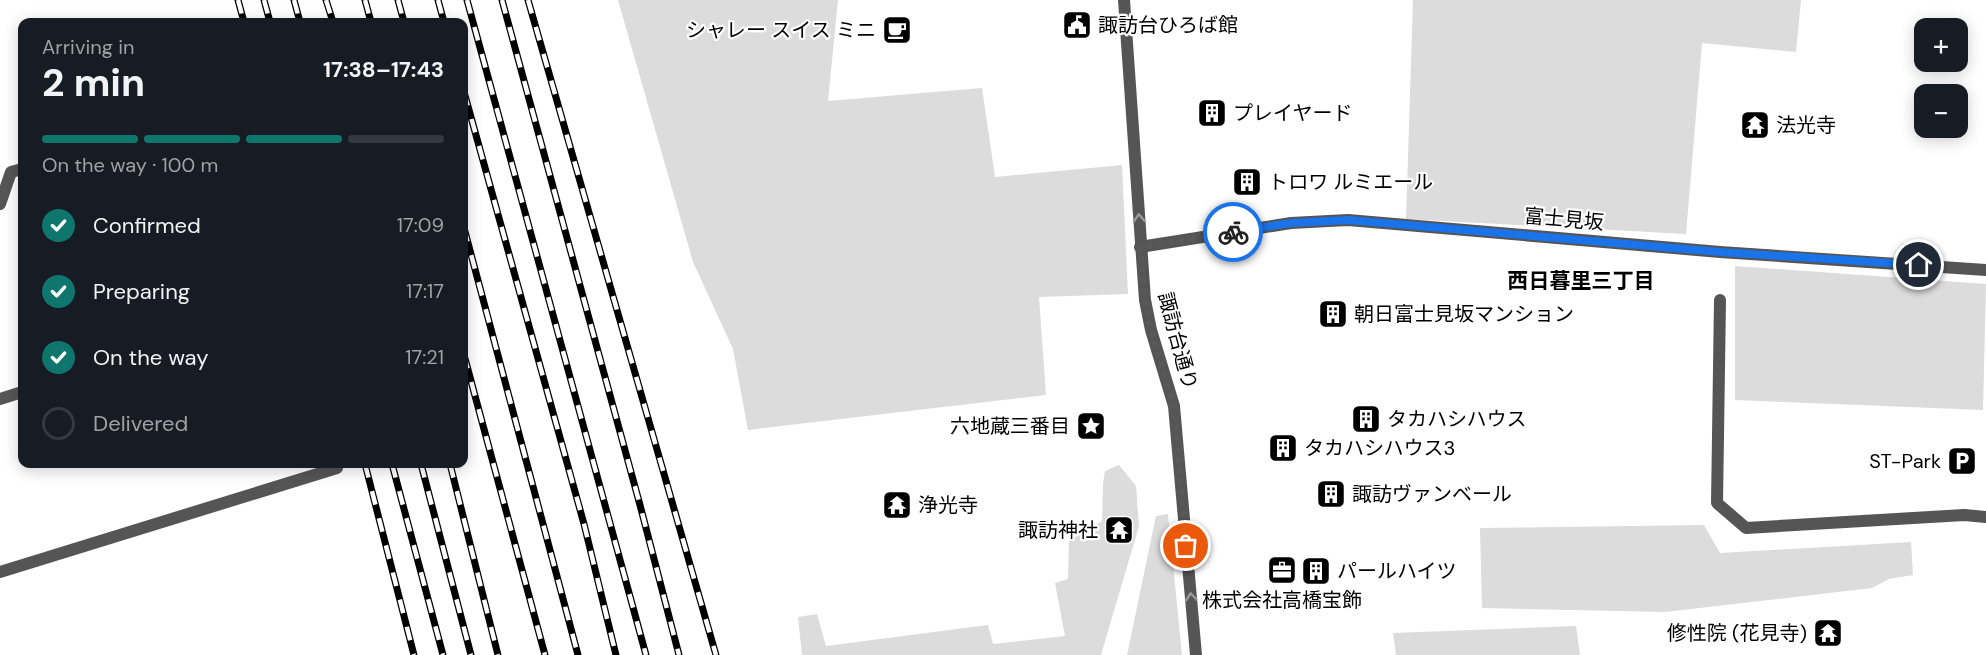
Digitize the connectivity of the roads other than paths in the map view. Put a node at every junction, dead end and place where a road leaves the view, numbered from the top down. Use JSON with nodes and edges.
{"nodes":[{"id":1,"x":1125,"y":0,"type":"edge"},
{"id":2,"x":18,"y":170,"type":"edge"},
{"id":3,"x":0,"y":204,"type":"edge"},
{"id":4,"x":1140,"y":247,"type":"junction"},
{"id":5,"x":1986,"y":270,"type":"edge"},
{"id":6,"x":1720,"y":300,"type":"dead end"},
{"id":7,"x":18,"y":393,"type":"edge"},
{"id":8,"x":0,"y":399,"type":"edge"},
{"id":9,"x":337,"y":468,"type":"edge"},
{"id":10,"x":1986,"y":517,"type":"edge"},
{"id":11,"x":0,"y":572,"type":"edge"},
{"id":12,"x":1196,"y":655,"type":"edge"}],
"edges":[{"from":4,"to":1,"type":"street","name":"諏訪台通り","one_way":true},
{"from":2,"to":3,"type":"street"},
{"from":4,"to":5,"type":"street","name":"富士見坂"},
{"from":12,"to":4,"type":"street","name":"諏訪台通り","one_way":true},
{"from":6,"to":10,"type":"street"},
{"from":7,"to":8,"type":"street"},
{"from":9,"to":11,"type":"street"}]}
